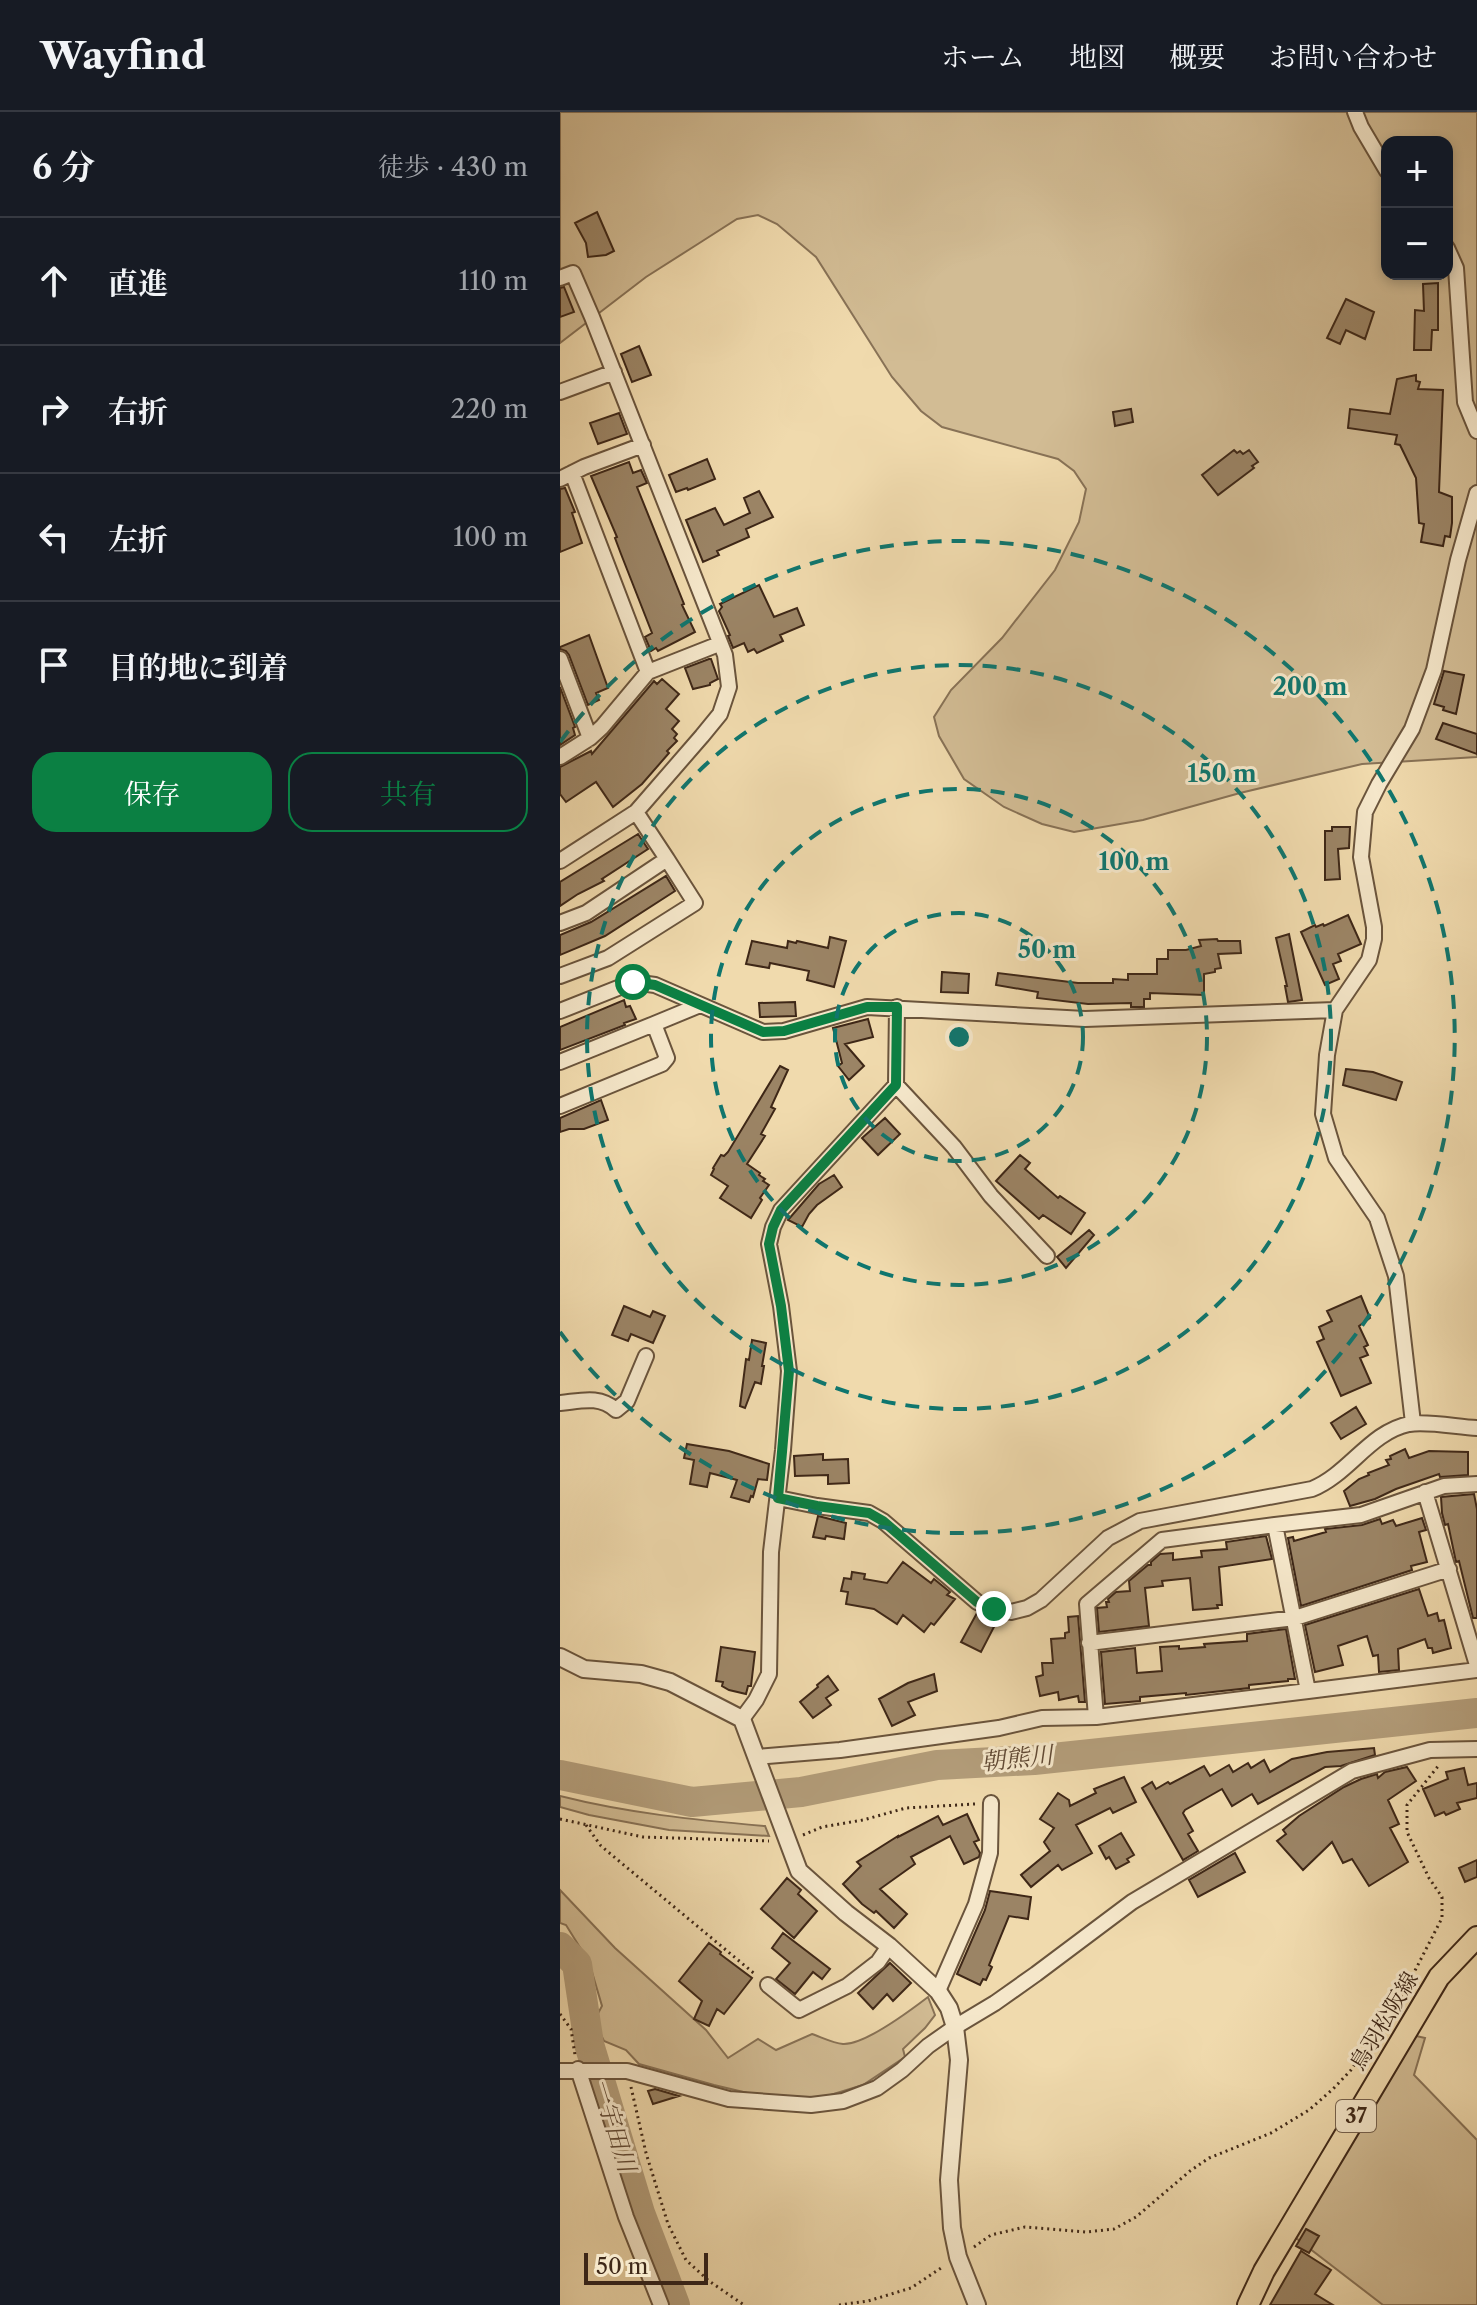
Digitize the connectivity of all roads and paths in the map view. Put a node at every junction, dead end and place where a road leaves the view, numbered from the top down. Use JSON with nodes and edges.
{"nodes":[{"id":1,"x":1355,"y":112,"type":"edge"},
{"id":2,"x":1381,"y":161,"type":"edge"},
{"id":3,"x":1453,"y":261,"type":"edge"},
{"id":4,"x":560,"y":278,"type":"edge"},
{"id":5,"x":614,"y":372,"type":"junction"},
{"id":6,"x":560,"y":392,"type":"edge"},
{"id":7,"x":1477,"y":431,"type":"edge"},
{"id":8,"x":643,"y":445,"type":"junction"},
{"id":9,"x":566,"y":476,"type":"edge"},
{"id":10,"x":1477,"y":493,"type":"edge"},
{"id":11,"x":719,"y":644,"type":"junction"},
{"id":12,"x":560,"y":659,"type":"edge"},
{"id":13,"x":648,"y":672,"type":"junction"},
{"id":14,"x":590,"y":738,"type":"junction"},
{"id":15,"x":560,"y":757,"type":"edge"},
{"id":16,"x":636,"y":812,"type":"junction"},
{"id":17,"x":667,"y":859,"type":"junction"},
{"id":18,"x":560,"y":861,"type":"edge"},
{"id":19,"x":560,"y":923,"type":"edge"},
{"id":20,"x":560,"y":976,"type":"edge"},
{"id":21,"x":700,"y":1005,"type":"junction"},
{"id":22,"x":897,"y":1007,"type":"junction"},
{"id":23,"x":1335,"y":1010,"type":"junction"},
{"id":24,"x":560,"y":1011,"type":"edge"},
{"id":25,"x":654,"y":1024,"type":"junction"},
{"id":26,"x":560,"y":1062,"type":"edge"},
{"id":27,"x":896,"y":1085,"type":"junction"},
{"id":28,"x":560,"y":1106,"type":"edge"},
{"id":29,"x":1047,"y":1256,"type":"dead end"},
{"id":30,"x":646,"y":1356,"type":"dead end"},
{"id":31,"x":560,"y":1403,"type":"edge"},
{"id":32,"x":1413,"y":1423,"type":"junction"},
{"id":33,"x":1477,"y":1428,"type":"edge"},
{"id":34,"x":1477,"y":1484,"type":"edge"},
{"id":35,"x":1425,"y":1492,"type":"junction"},
{"id":36,"x":778,"y":1498,"type":"junction"},
{"id":37,"x":1260,"y":1500,"type":"junction"},
{"id":38,"x":1270,"y":1526,"type":"junction"},
{"id":39,"x":1449,"y":1569,"type":"junction"},
{"id":40,"x":1295,"y":1618,"type":"junction"},
{"id":41,"x":1089,"y":1643,"type":"junction"},
{"id":42,"x":560,"y":1657,"type":"edge"},
{"id":43,"x":1476,"y":1662,"type":"edge"},
{"id":44,"x":1308,"y":1691,"type":"junction"},
{"id":45,"x":1096,"y":1717,"type":"junction"},
{"id":46,"x":742,"y":1719,"type":"junction"},
{"id":47,"x":1477,"y":1749,"type":"edge"},
{"id":48,"x":1446,"y":1751,"type":"junction"},
{"id":49,"x":757,"y":1757,"type":"junction"},
{"id":50,"x":991,"y":1803,"type":"joint"},
{"id":51,"x":560,"y":1819,"type":"edge"},
{"id":52,"x":586,"y":1825,"type":"junction"},
{"id":53,"x":785,"y":1836,"type":"junction"},
{"id":54,"x":1477,"y":1937,"type":"edge"},
{"id":55,"x":889,"y":1946,"type":"junction"},
{"id":56,"x":768,"y":1985,"type":"joint"},
{"id":57,"x":938,"y":1991,"type":"junction"},
{"id":58,"x":560,"y":2014,"type":"edge"},
{"id":59,"x":955,"y":2027,"type":"junction"},
{"id":60,"x":580,"y":2069,"type":"junction"},
{"id":61,"x":622,"y":2070,"type":"junction"},
{"id":62,"x":560,"y":2071,"type":"edge"},
{"id":63,"x":958,"y":2257,"type":"junction"},
{"id":64,"x":661,"y":2305,"type":"edge"},
{"id":65,"x":744,"y":2305,"type":"edge"},
{"id":66,"x":839,"y":2305,"type":"edge"},
{"id":67,"x":977,"y":2305,"type":"edge"},
{"id":68,"x":1248,"y":2305,"type":"edge"}],
"edges":[{"from":1,"to":2,"type":"street"},
{"from":3,"to":7,"type":"street"},
{"from":4,"to":5,"type":"street"},
{"from":5,"to":6,"type":"street"},
{"from":5,"to":8,"type":"street"},
{"from":8,"to":9,"type":"street"},
{"from":8,"to":11,"type":"street"},
{"from":9,"to":13,"type":"street"},
{"from":10,"to":23,"type":"street"},
{"from":11,"to":13,"type":"street"},
{"from":11,"to":16,"type":"street"},
{"from":12,"to":14,"type":"street"},
{"from":13,"to":14,"type":"street"},
{"from":14,"to":15,"type":"street"},
{"from":16,"to":17,"type":"street"},
{"from":16,"to":18,"type":"street"},
{"from":17,"to":19,"type":"street"},
{"from":17,"to":20,"type":"street"},
{"from":21,"to":22,"type":"street"},
{"from":21,"to":24,"type":"street"},
{"from":21,"to":25,"type":"street"},
{"from":22,"to":23,"type":"street"},
{"from":22,"to":27,"type":"street"},
{"from":23,"to":32,"type":"street"},
{"from":25,"to":26,"type":"street"},
{"from":25,"to":28,"type":"street"},
{"from":27,"to":29,"type":"street"},
{"from":27,"to":36,"type":"street"},
{"from":30,"to":31,"type":"street"},
{"from":32,"to":33,"type":"street"},
{"from":32,"to":37,"type":"street"},
{"from":34,"to":35,"type":"street"},
{"from":35,"to":38,"type":"street"},
{"from":35,"to":39,"type":"street"},
{"from":36,"to":37,"type":"street"},
{"from":36,"to":46,"type":"street"},
{"from":37,"to":38,"type":"street"},
{"from":38,"to":40,"type":"street"},
{"from":38,"to":41,"type":"street"},
{"from":39,"to":40,"type":"street"},
{"from":39,"to":43,"type":"street"},
{"from":40,"to":41,"type":"street"},
{"from":40,"to":44,"type":"street"},
{"from":41,"to":45,"type":"street"},
{"from":42,"to":46,"type":"street"},
{"from":43,"to":44,"type":"street"},
{"from":44,"to":45,"type":"street"},
{"from":45,"to":49,"type":"street"},
{"from":46,"to":49,"type":"street"},
{"from":47,"to":48,"type":"street"},
{"from":48,"to":59,"type":"street"},
{"from":48,"to":63,"type":"path"},
{"from":49,"to":53,"type":"street"},
{"from":50,"to":53,"type":"path"},
{"from":50,"to":57,"type":"street"},
{"from":51,"to":52,"type":"path"},
{"from":52,"to":53,"type":"path"},
{"from":52,"to":56,"type":"path"},
{"from":53,"to":55,"type":"street"},
{"from":54,"to":68,"type":"main road","name":"鳥羽松阪線","number":"37"},
{"from":55,"to":56,"type":"street"},
{"from":55,"to":57,"type":"street"},
{"from":57,"to":59,"type":"street"},
{"from":58,"to":60,"type":"path"},
{"from":59,"to":61,"type":"street"},
{"from":59,"to":63,"type":"street"},
{"from":60,"to":61,"type":"street"},
{"from":60,"to":62,"type":"street"},
{"from":60,"to":64,"type":"street"},
{"from":61,"to":65,"type":"path"},
{"from":63,"to":66,"type":"path"},
{"from":63,"to":67,"type":"street"}]}
